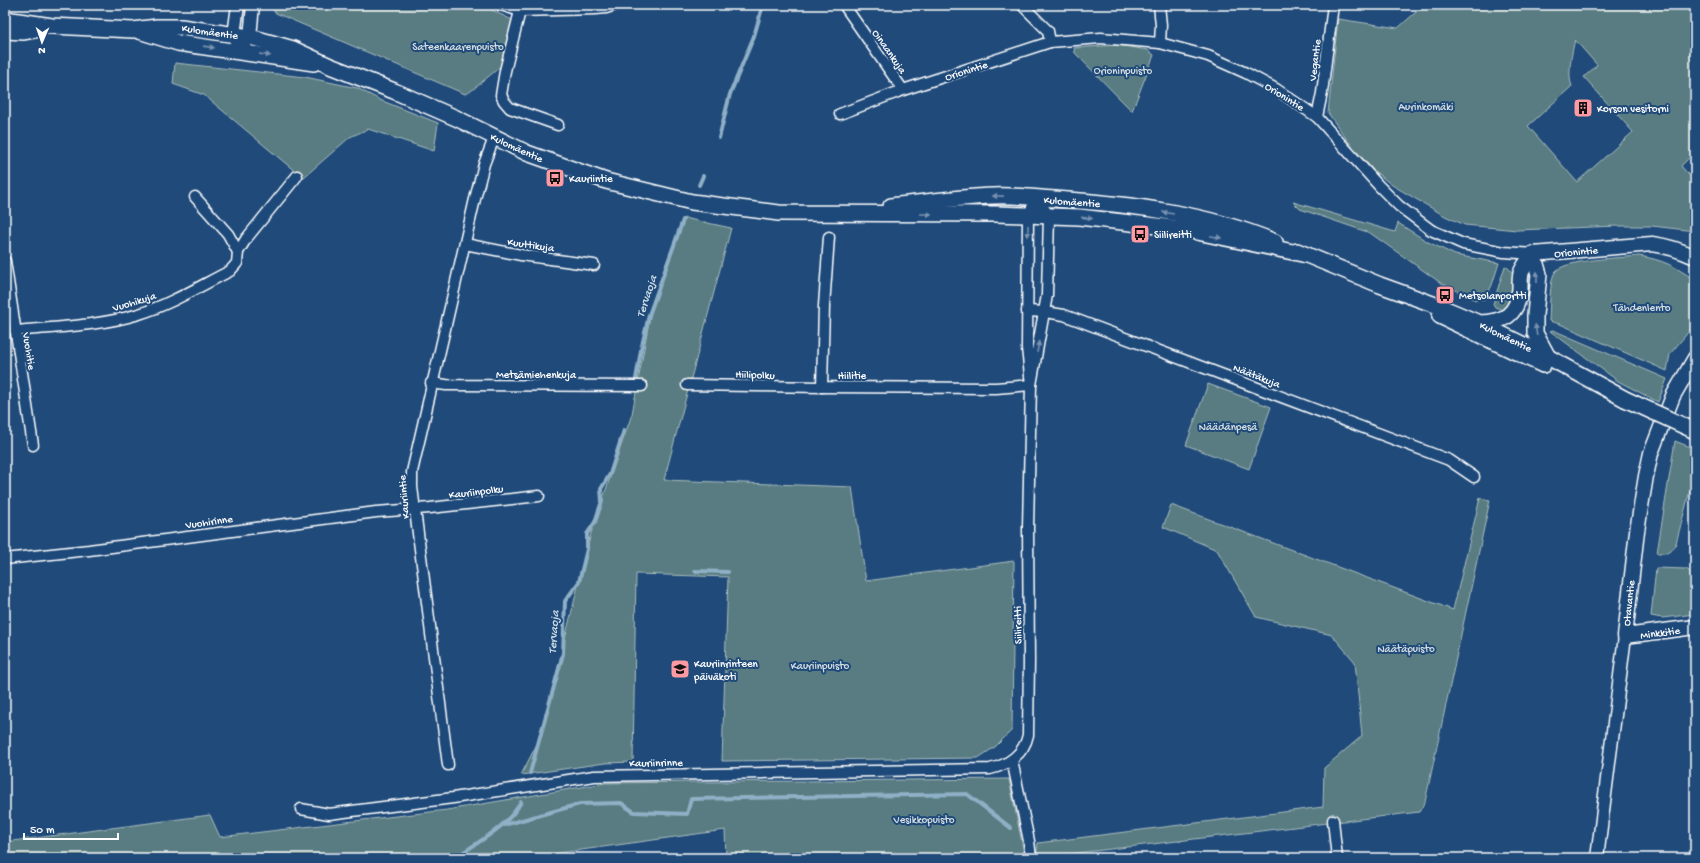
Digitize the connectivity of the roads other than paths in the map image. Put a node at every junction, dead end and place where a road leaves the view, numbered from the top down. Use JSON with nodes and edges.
{"nodes":[{"id":1,"x":238,"y":5,"type":"edge"},
{"id":2,"x":253,"y":5,"type":"edge"},
{"id":3,"x":501,"y":5,"type":"edge"},
{"id":4,"x":615,"y":5,"type":"edge"},
{"id":5,"x":844,"y":5,"type":"edge"},
{"id":6,"x":1022,"y":5,"type":"edge"},
{"id":7,"x":1159,"y":5,"type":"edge"},
{"id":8,"x":1333,"y":5,"type":"edge"},
{"id":9,"x":520,"y":11,"type":"junction"},
{"id":10,"x":5,"y":19,"type":"edge"},
{"id":11,"x":52,"y":26,"type":"junction"},
{"id":12,"x":133,"y":30,"type":"junction"},
{"id":13,"x":5,"y":31,"type":"edge"},
{"id":14,"x":234,"y":35,"type":"junction"},
{"id":15,"x":250,"y":37,"type":"junction"},
{"id":16,"x":1050,"y":42,"type":"junction"},
{"id":17,"x":1160,"y":42,"type":"junction"},
{"id":18,"x":239,"y":51,"type":"junction"},
{"id":19,"x":330,"y":66,"type":"junction"},
{"id":20,"x":903,"y":90,"type":"junction"},
{"id":21,"x":840,"y":114,"type":"dead end"},
{"id":22,"x":1317,"y":117,"type":"junction"},
{"id":23,"x":558,"y":125,"type":"dead end"},
{"id":24,"x":494,"y":138,"type":"junction"},
{"id":25,"x":297,"y":176,"type":"dead end"},
{"id":26,"x":195,"y":197,"type":"dead end"},
{"id":27,"x":1037,"y":198,"type":"junction"},
{"id":28,"x":831,"y":214,"type":"junction"},
{"id":29,"x":1028,"y":215,"type":"junction"},
{"id":30,"x":1048,"y":216,"type":"junction"},
{"id":31,"x":829,"y":237,"type":"dead end"},
{"id":32,"x":465,"y":244,"type":"junction"},
{"id":33,"x":238,"y":252,"type":"junction"},
{"id":34,"x":1533,"y":254,"type":"junction"},
{"id":35,"x":1306,"y":255,"type":"junction"},
{"id":36,"x":1695,"y":257,"type":"edge"},
{"id":37,"x":5,"y":261,"type":"edge"},
{"id":38,"x":594,"y":264,"type":"dead end"},
{"id":39,"x":7,"y":284,"type":"edge"},
{"id":40,"x":1380,"y":285,"type":"junction"},
{"id":41,"x":1027,"y":311,"type":"junction"},
{"id":42,"x":1045,"y":312,"type":"junction"},
{"id":43,"x":1479,"y":323,"type":"junction"},
{"id":44,"x":15,"y":331,"type":"junction"},
{"id":45,"x":1548,"y":357,"type":"junction"},
{"id":46,"x":1695,"y":358,"type":"edge"},
{"id":47,"x":431,"y":383,"type":"junction"},
{"id":48,"x":687,"y":385,"type":"dead end"},
{"id":49,"x":1032,"y":385,"type":"junction"},
{"id":50,"x":642,"y":386,"type":"dead end"},
{"id":51,"x":822,"y":387,"type":"junction"},
{"id":52,"x":1625,"y":399,"type":"junction"},
{"id":53,"x":1695,"y":431,"type":"edge"},
{"id":54,"x":33,"y":445,"type":"dead end"},
{"id":55,"x":1474,"y":477,"type":"dead end"},
{"id":56,"x":539,"y":496,"type":"dead end"},
{"id":57,"x":416,"y":509,"type":"junction"},
{"id":58,"x":5,"y":559,"type":"edge"},
{"id":59,"x":1695,"y":627,"type":"edge"},
{"id":60,"x":1625,"y":636,"type":"junction"},
{"id":61,"x":1012,"y":760,"type":"junction"},
{"id":62,"x":448,"y":765,"type":"dead end"},
{"id":63,"x":301,"y":809,"type":"dead end"},
{"id":64,"x":1333,"y":820,"type":"dead end"},
{"id":65,"x":1030,"y":858,"type":"edge"},
{"id":66,"x":1337,"y":858,"type":"edge"},
{"id":67,"x":1597,"y":858,"type":"edge"}],
"edges":[{"from":1,"to":14,"type":"street"},
{"from":2,"to":15,"type":"street"},
{"from":3,"to":9,"type":"street"},
{"from":4,"to":9,"type":"street"},
{"from":5,"to":20,"type":"street","name":"Oinaankuja"},
{"from":6,"to":16,"type":"street"},
{"from":7,"to":17,"type":"street"},
{"from":8,"to":22,"type":"street","name":"Vegantie"},
{"from":9,"to":23,"type":"street"},
{"from":10,"to":11,"type":"main road","name":"Kulomäentie"},
{"from":11,"to":12,"type":"main road","name":"Kulomäentie"},
{"from":11,"to":13,"type":"main road","name":"Kulomäentie"},
{"from":12,"to":14,"type":"main road","name":"Kulomäentie"},
{"from":12,"to":18,"type":"main road","name":"Kulomäentie","one_way":true},
{"from":14,"to":15,"type":"main road","name":"Kulomäentie"},
{"from":14,"to":18,"type":"street"},
{"from":15,"to":18,"type":"street"},
{"from":15,"to":19,"type":"main road","name":"Kulomäentie"},
{"from":16,"to":17,"type":"street","name":"Orionintie"},
{"from":16,"to":20,"type":"street","name":"Orionintie"},
{"from":17,"to":22,"type":"street","name":"Orionintie"},
{"from":18,"to":19,"type":"main road","name":"Kulomäentie","one_way":true},
{"from":19,"to":24,"type":"main road","name":"Kulomäentie"},
{"from":20,"to":21,"type":"street","name":"Orionintie"},
{"from":22,"to":34,"type":"street","name":"Orionintie"},
{"from":24,"to":28,"type":"main road","name":"Kulomäentie"},
{"from":24,"to":32,"type":"street","name":"Kauriintie"},
{"from":25,"to":33,"type":"street","name":"Vuohikuja"},
{"from":26,"to":33,"type":"street"},
{"from":27,"to":28,"type":"main road","name":"Kulomäentie","one_way":true},
{"from":27,"to":29,"type":"street","name":"Siilireitti"},
{"from":27,"to":30,"type":"street"},
{"from":35,"to":27,"type":"main road","name":"Kulomäentie","one_way":true},
{"from":28,"to":29,"type":"main road","name":"Kulomäentie","one_way":true},
{"from":29,"to":30,"type":"main road","name":"Kulomäentie"},
{"from":29,"to":41,"type":"street","name":"Siilireitti","one_way":true},
{"from":30,"to":35,"type":"main road","name":"Kulomäentie","one_way":true},
{"from":30,"to":42,"type":"street","name":"Siilireitti"},
{"from":31,"to":51,"type":"street","name":"Hiilitie"},
{"from":32,"to":38,"type":"street","name":"Kuuttikuja"},
{"from":32,"to":47,"type":"street","name":"Kauriintie"},
{"from":33,"to":44,"type":"street","name":"Vuohikuja"},
{"from":34,"to":36,"type":"main road","name":"Orionintie"},
{"from":34,"to":43,"type":"main road"},
{"from":45,"to":34,"type":"main road","one_way":true},
{"from":35,"to":40,"type":"main road","name":"Kulomäentie"},
{"from":37,"to":39,"type":"street","name":"Vuohitie"},
{"from":39,"to":44,"type":"street","name":"Vuohitie"},
{"from":40,"to":43,"type":"main road","name":"Kulomäentie"},
{"from":40,"to":52,"type":"main road","name":"Kulomäentie"},
{"from":41,"to":42,"type":"street","name":"Näätäkuja"},
{"from":41,"to":49,"type":"street","name":"Siilireitti"},
{"from":49,"to":42,"type":"street","name":"Siilireitti","one_way":true},
{"from":42,"to":55,"type":"street","name":"Näätäkuja"},
{"from":43,"to":45,"type":"main road","name":"Kulomäentie"},
{"from":44,"to":54,"type":"street","name":"Vuohitie"},
{"from":45,"to":52,"type":"main road","name":"Kulomäentie"},
{"from":46,"to":60,"type":"main road","name":"Otavantie"},
{"from":47,"to":50,"type":"street","name":"Metsämiehenkuja"},
{"from":47,"to":57,"type":"street","name":"Kauriintie"},
{"from":48,"to":51,"type":"street","name":"Hiilipolku"},
{"from":49,"to":51,"type":"street","name":"Hiilitie"},
{"from":49,"to":61,"type":"street","name":"Siilireitti"},
{"from":52,"to":53,"type":"main road","name":"Kulomäentie","bridge":true},
{"from":56,"to":57,"type":"street","name":"Kauriinpolku"},
{"from":57,"to":58,"type":"street","name":"Vuohirinne"},
{"from":57,"to":62,"type":"street","name":"Kauriintie"},
{"from":59,"to":60,"type":"main road","name":"Minkkitie"},
{"from":60,"to":67,"type":"street","name":"Otavantie"},
{"from":61,"to":63,"type":"street","name":"Kauriinrinne"},
{"from":61,"to":65,"type":"street"},
{"from":64,"to":66,"type":"street"}]}
